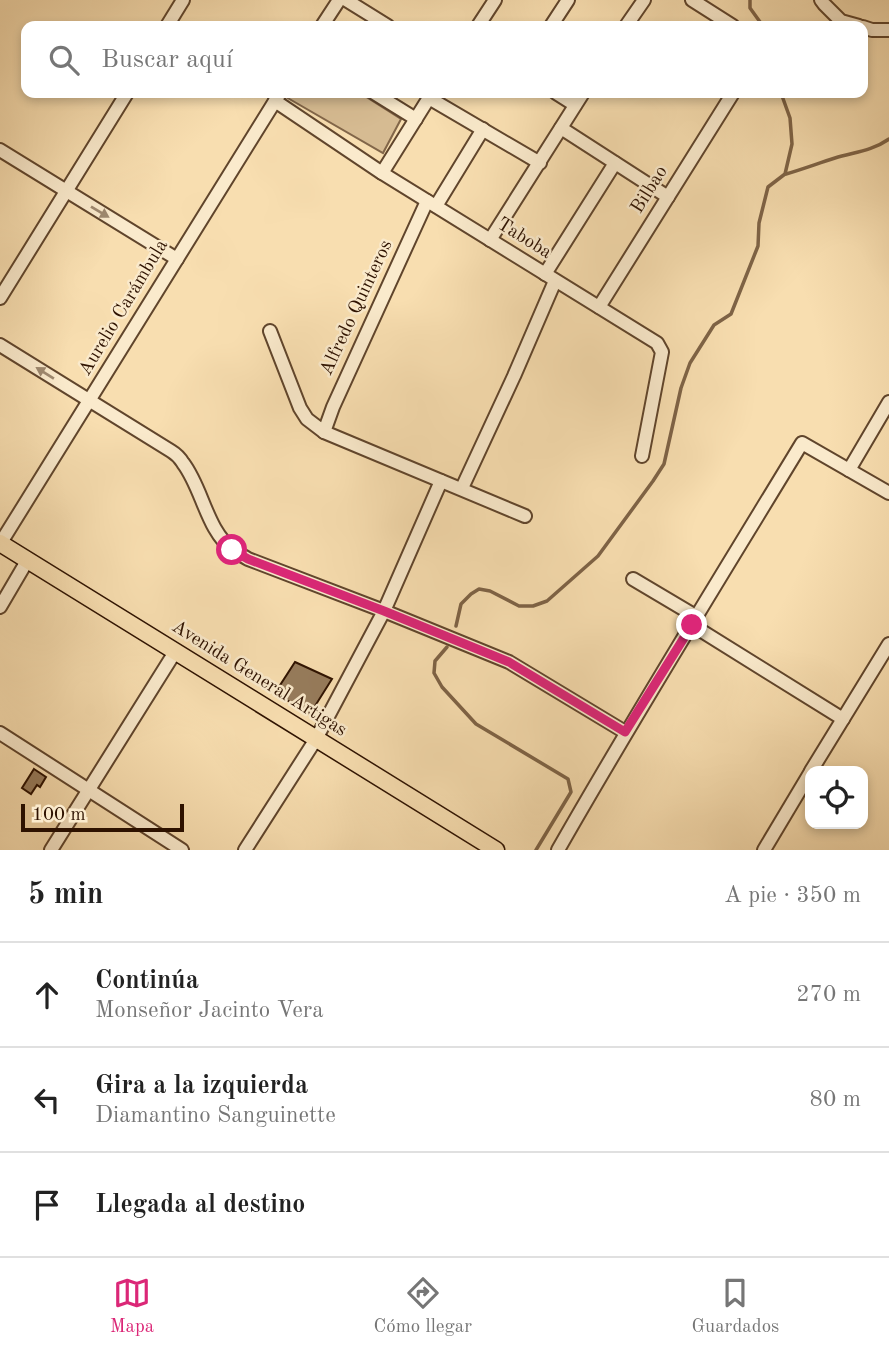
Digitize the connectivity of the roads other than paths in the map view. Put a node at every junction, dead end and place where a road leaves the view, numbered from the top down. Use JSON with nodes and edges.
{"nodes":[{"id":1,"x":183,"y":0,"type":"edge"},
{"id":2,"x":339,"y":0,"type":"edge"},
{"id":3,"x":346,"y":0,"type":"edge"},
{"id":4,"x":495,"y":0,"type":"edge"},
{"id":5,"x":568,"y":0,"type":"edge"},
{"id":6,"x":643,"y":0,"type":"edge"},
{"id":7,"x":692,"y":0,"type":"edge"},
{"id":8,"x":821,"y":0,"type":"edge"},
{"id":9,"x":174,"y":21,"type":"edge"},
{"id":10,"x":325,"y":21,"type":"edge"},
{"id":11,"x":376,"y":21,"type":"edge"},
{"id":12,"x":481,"y":21,"type":"edge"},
{"id":13,"x":554,"y":21,"type":"edge"},
{"id":14,"x":629,"y":21,"type":"edge"},
{"id":15,"x":725,"y":21,"type":"edge"},
{"id":16,"x":841,"y":21,"type":"edge"},
{"id":17,"x":868,"y":29,"type":"edge"},
{"id":18,"x":889,"y":30,"type":"edge"},
{"id":19,"x":124,"y":98,"type":"edge"},
{"id":20,"x":277,"y":98,"type":"edge"},
{"id":21,"x":283,"y":98,"type":"edge"},
{"id":22,"x":382,"y":98,"type":"edge"},
{"id":23,"x":429,"y":98,"type":"edge"},
{"id":24,"x":436,"y":98,"type":"edge"},
{"id":25,"x":564,"y":98,"type":"edge"},
{"id":26,"x":580,"y":98,"type":"edge"},
{"id":27,"x":730,"y":98,"type":"edge"},
{"id":28,"x":575,"y":105,"type":"junction"},
{"id":29,"x":415,"y":118,"type":"junction"},
{"id":30,"x":561,"y":128,"type":"junction"},
{"id":31,"x":483,"y":129,"type":"junction"},
{"id":32,"x":0,"y":150,"type":"edge"},
{"id":33,"x":540,"y":163,"type":"junction"},
{"id":34,"x":615,"y":163,"type":"junction"},
{"id":35,"x":382,"y":173,"type":"junction"},
{"id":36,"x":67,"y":191,"type":"junction"},
{"id":37,"x":668,"y":197,"type":"junction"},
{"id":38,"x":431,"y":204,"type":"junction"},
{"id":39,"x":490,"y":240,"type":"junction"},
{"id":40,"x":177,"y":259,"type":"junction"},
{"id":41,"x":550,"y":278,"type":"junction"},
{"id":42,"x":0,"y":298,"type":"edge"},
{"id":43,"x":599,"y":307,"type":"junction"},
{"id":44,"x":270,"y":331,"type":"dead end"},
{"id":45,"x":0,"y":345,"type":"edge"},
{"id":46,"x":90,"y":401,"type":"junction"},
{"id":47,"x":889,"y":402,"type":"edge"},
{"id":48,"x":324,"y":432,"type":"junction"},
{"id":49,"x":642,"y":456,"type":"dead end"},
{"id":50,"x":849,"y":470,"type":"junction"},
{"id":51,"x":441,"y":481,"type":"junction"},
{"id":52,"x":462,"y":488,"type":"junction"},
{"id":53,"x":889,"y":493,"type":"edge"},
{"id":54,"x":525,"y":516,"type":"dead end"},
{"id":55,"x":0,"y":544,"type":"edge"},
{"id":56,"x":27,"y":561,"type":"junction"},
{"id":57,"x":633,"y":579,"type":"dead end"},
{"id":58,"x":0,"y":607,"type":"edge"},
{"id":59,"x":384,"y":611,"type":"junction"},
{"id":60,"x":695,"y":621,"type":"junction"},
{"id":61,"x":889,"y":645,"type":"edge"},
{"id":62,"x":175,"y":652,"type":"junction"},
{"id":63,"x":843,"y":719,"type":"junction"},
{"id":64,"x":625,"y":732,"type":"junction"},
{"id":65,"x":0,"y":733,"type":"edge"},
{"id":66,"x":316,"y":739,"type":"junction"},
{"id":67,"x":815,"y":766,"type":"edge"},
{"id":68,"x":805,"y":782,"type":"edge"},
{"id":69,"x":89,"y":789,"type":"junction"},
{"id":70,"x":51,"y":850,"type":"edge"},
{"id":71,"x":182,"y":850,"type":"edge"},
{"id":72,"x":246,"y":850,"type":"edge"},
{"id":73,"x":496,"y":850,"type":"edge"},
{"id":74,"x":558,"y":850,"type":"edge"},
{"id":75,"x":764,"y":850,"type":"edge"}],
"edges":[{"from":1,"to":9,"type":"street"},
{"from":2,"to":10,"type":"street"},
{"from":3,"to":11,"type":"street"},
{"from":4,"to":12,"type":"street"},
{"from":5,"to":13,"type":"street"},
{"from":6,"to":14,"type":"street"},
{"from":7,"to":15,"type":"street"},
{"from":8,"to":16,"type":"street"},
{"from":17,"to":18,"type":"street"},
{"from":19,"to":36,"type":"street"},
{"from":20,"to":40,"type":"street","name":"Aurelio Carámbula"},
{"from":21,"to":35,"type":"street","name":"Taboba"},
{"from":22,"to":29,"type":"street"},
{"from":23,"to":29,"type":"street"},
{"from":24,"to":31,"type":"street"},
{"from":25,"to":28,"type":"street"},
{"from":26,"to":28,"type":"street"},
{"from":27,"to":37,"type":"street","name":"Bilbao"},
{"from":28,"to":30,"type":"street"},
{"from":29,"to":35,"type":"street"},
{"from":30,"to":33,"type":"street"},
{"from":30,"to":34,"type":"street"},
{"from":31,"to":33,"type":"street"},
{"from":31,"to":38,"type":"street","name":"Alfredo Quinteros"},
{"from":32,"to":36,"type":"street"},
{"from":33,"to":39,"type":"street"},
{"from":34,"to":37,"type":"street"},
{"from":34,"to":41,"type":"street"},
{"from":35,"to":38,"type":"street","name":"Taboba"},
{"from":36,"to":40,"type":"street","one_way":true},
{"from":36,"to":42,"type":"street"},
{"from":37,"to":43,"type":"street","name":"Bilbao"},
{"from":38,"to":39,"type":"street","name":"Taboba"},
{"from":38,"to":48,"type":"street","name":"Alfredo Quinteros"},
{"from":39,"to":41,"type":"street","name":"Taboba"},
{"from":40,"to":46,"type":"street","name":"Aurelio Carámbula"},
{"from":41,"to":43,"type":"street","name":"Taboba"},
{"from":41,"to":52,"type":"street"},
{"from":43,"to":49,"type":"street","name":"Taboba"},
{"from":44,"to":48,"type":"street"},
{"from":46,"to":45,"type":"street","one_way":true},
{"from":46,"to":55,"type":"street","name":"Aurelio Carámbula"},
{"from":46,"to":59,"type":"street"},
{"from":47,"to":50,"type":"street"},
{"from":48,"to":51,"type":"street"},
{"from":50,"to":53,"type":"street"},
{"from":50,"to":60,"type":"street"},
{"from":51,"to":52,"type":"street"},
{"from":51,"to":59,"type":"street"},
{"from":52,"to":54,"type":"street"},
{"from":55,"to":56,"type":"main road","name":"Avenida General Artigas"},
{"from":56,"to":58,"type":"street"},
{"from":56,"to":62,"type":"main road","name":"Avenida General Artigas"},
{"from":57,"to":60,"type":"street"},
{"from":59,"to":64,"type":"street"},
{"from":59,"to":66,"type":"street"},
{"from":60,"to":63,"type":"street"},
{"from":60,"to":64,"type":"street"},
{"from":61,"to":63,"type":"street"},
{"from":62,"to":66,"type":"main road","name":"Avenida General Artigas"},
{"from":62,"to":69,"type":"street"},
{"from":63,"to":67,"type":"street"},
{"from":64,"to":74,"type":"street"},
{"from":65,"to":69,"type":"street"},
{"from":66,"to":72,"type":"street"},
{"from":66,"to":73,"type":"main road","name":"Avenida General Artigas"},
{"from":68,"to":75,"type":"street"},
{"from":69,"to":70,"type":"street"},
{"from":69,"to":71,"type":"street"}]}
